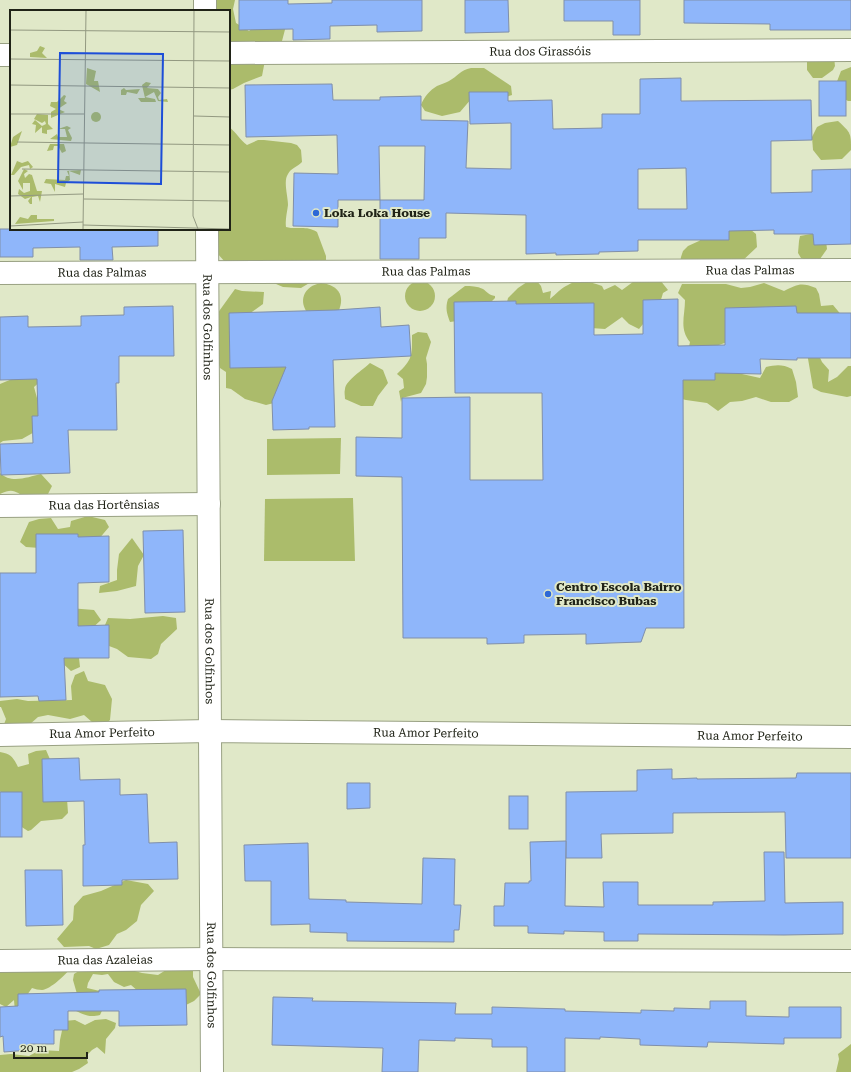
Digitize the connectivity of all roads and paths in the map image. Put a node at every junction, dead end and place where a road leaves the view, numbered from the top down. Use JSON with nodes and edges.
{"nodes":[{"id":1,"x":851,"y":50,"type":"edge"},
{"id":2,"x":230,"y":53,"type":"edge"},
{"id":3,"x":10,"y":54,"type":"edge"},
{"id":4,"x":0,"y":55,"type":"edge"},
{"id":5,"x":207,"y":230,"type":"edge"},
{"id":6,"x":851,"y":270,"type":"edge"},
{"id":7,"x":207,"y":272,"type":"junction"},
{"id":8,"x":0,"y":273,"type":"edge"},
{"id":9,"x":209,"y":504,"type":"junction"},
{"id":10,"x":0,"y":506,"type":"edge"},
{"id":11,"x":210,"y":731,"type":"junction"},
{"id":12,"x":0,"y":735,"type":"edge"},
{"id":13,"x":851,"y":737,"type":"edge"},
{"id":14,"x":211,"y":959,"type":"junction"},
{"id":15,"x":0,"y":961,"type":"edge"},
{"id":16,"x":851,"y":962,"type":"edge"},
{"id":17,"x":212,"y":1072,"type":"edge"}],
"edges":[{"from":1,"to":2,"type":"street","name":"Rua dos Girassóis"},
{"from":3,"to":4,"type":"street"},
{"from":5,"to":7,"type":"street","name":"Rua dos Golfinhos"},
{"from":6,"to":7,"type":"street","name":"Rua das Palmas"},
{"from":7,"to":8,"type":"street","name":"Rua das Palmas"},
{"from":7,"to":9,"type":"street","name":"Rua dos Golfinhos"},
{"from":9,"to":10,"type":"street","name":"Rua das Hortênsias"},
{"from":9,"to":11,"type":"street","name":"Rua dos Golfinhos"},
{"from":11,"to":12,"type":"street","name":"Rua Amor Perfeito"},
{"from":11,"to":13,"type":"street","name":"Rua Amor Perfeito"},
{"from":11,"to":14,"type":"street","name":"Rua dos Golfinhos"},
{"from":14,"to":15,"type":"street","name":"Rua das Azaleias"},
{"from":14,"to":16,"type":"street","name":"Rua das Azaleias"},
{"from":14,"to":17,"type":"street","name":"Rua dos Golfinhos"}]}
